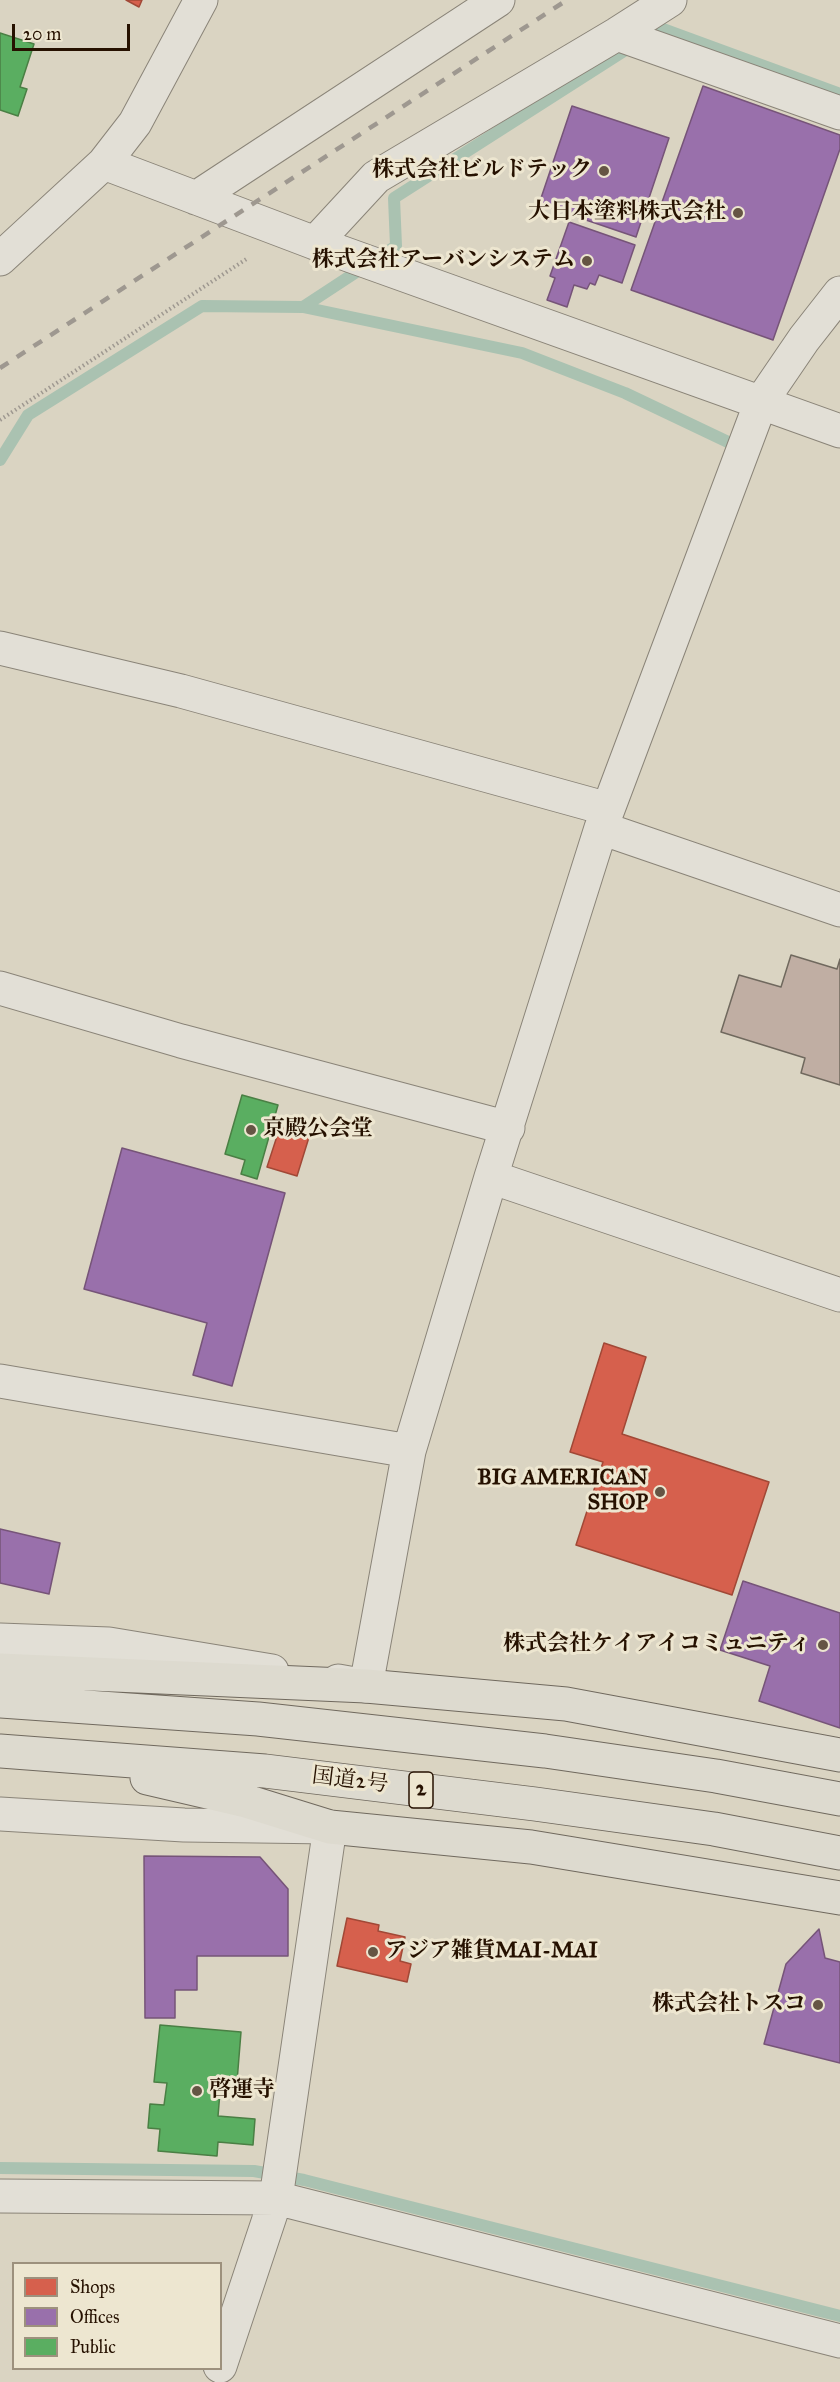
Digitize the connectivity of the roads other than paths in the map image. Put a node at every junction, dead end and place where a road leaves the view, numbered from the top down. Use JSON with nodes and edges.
{"nodes":[{"id":1,"x":201,"y":0,"type":"edge"},
{"id":2,"x":498,"y":0,"type":"edge"},
{"id":3,"x":670,"y":0,"type":"edge"},
{"id":4,"x":631,"y":39,"type":"junction"},
{"id":5,"x":840,"y":113,"type":"edge"},
{"id":6,"x":104,"y":163,"type":"junction"},
{"id":7,"x":196,"y":198,"type":"junction"},
{"id":8,"x":302,"y":238,"type":"junction"},
{"id":9,"x":5,"y":248,"type":"edge"},
{"id":10,"x":840,"y":294,"type":"edge"},
{"id":11,"x":761,"y":402,"type":"junction"},
{"id":12,"x":840,"y":431,"type":"edge"},
{"id":13,"x":0,"y":648,"type":"edge"},
{"id":14,"x":604,"y":819,"type":"junction"},
{"id":15,"x":840,"y":910,"type":"edge"},
{"id":16,"x":0,"y":988,"type":"edge"},
{"id":17,"x":508,"y":1128,"type":"junction"},
{"id":18,"x":491,"y":1177,"type":"junction"},
{"id":19,"x":840,"y":1295,"type":"edge"},
{"id":20,"x":0,"y":1382,"type":"edge"},
{"id":21,"x":409,"y":1451,"type":"junction"},
{"id":22,"x":0,"y":1640,"type":"edge"},
{"id":23,"x":0,"y":1670,"type":"edge"},
{"id":24,"x":366,"y":1686,"type":"junction"},
{"id":25,"x":0,"y":1701,"type":"edge"},
{"id":26,"x":0,"y":1751,"type":"edge"},
{"id":27,"x":34,"y":1752,"type":"junction"},
{"id":28,"x":840,"y":1755,"type":"edge"},
{"id":29,"x":840,"y":1799,"type":"edge"},
{"id":30,"x":0,"y":1814,"type":"edge"},
{"id":31,"x":330,"y":1827,"type":"junction"},
{"id":32,"x":840,"y":1853,"type":"edge"},
{"id":33,"x":840,"y":1898,"type":"edge"},
{"id":34,"x":277,"y":2184,"type":"junction"},
{"id":35,"x":0,"y":2196,"type":"edge"},
{"id":36,"x":840,"y":2341,"type":"edge"},
{"id":37,"x":222,"y":2361,"type":"edge"}],
"edges":[{"from":1,"to":6,"type":"street"},
{"from":2,"to":7,"type":"street"},
{"from":3,"to":4,"type":"street"},
{"from":4,"to":5,"type":"street"},
{"from":4,"to":8,"type":"street"},
{"from":6,"to":7,"type":"street"},
{"from":6,"to":9,"type":"street"},
{"from":7,"to":8,"type":"street"},
{"from":8,"to":11,"type":"street"},
{"from":10,"to":11,"type":"street"},
{"from":11,"to":12,"type":"street"},
{"from":11,"to":14,"type":"street"},
{"from":13,"to":14,"type":"street"},
{"from":14,"to":15,"type":"street"},
{"from":14,"to":17,"type":"street"},
{"from":16,"to":17,"type":"street"},
{"from":17,"to":18,"type":"street"},
{"from":18,"to":19,"type":"street"},
{"from":18,"to":21,"type":"street"},
{"from":20,"to":21,"type":"street"},
{"from":21,"to":24,"type":"street"},
{"from":22,"to":24,"type":"street"},
{"from":23,"to":24,"type":"highway"},
{"from":24,"to":28,"type":"highway"},
{"from":25,"to":29,"type":"highway","number":"2"},
{"from":26,"to":27,"type":"highway","name":"国道2号","number":"2"},
{"from":27,"to":31,"type":"highway"},
{"from":27,"to":32,"type":"highway","name":"国道2号","number":"2"},
{"from":30,"to":31,"type":"street"},
{"from":31,"to":33,"type":"highway"},
{"from":31,"to":34,"type":"street"},
{"from":34,"to":35,"type":"street"},
{"from":34,"to":36,"type":"street"},
{"from":34,"to":37,"type":"street"}]}
